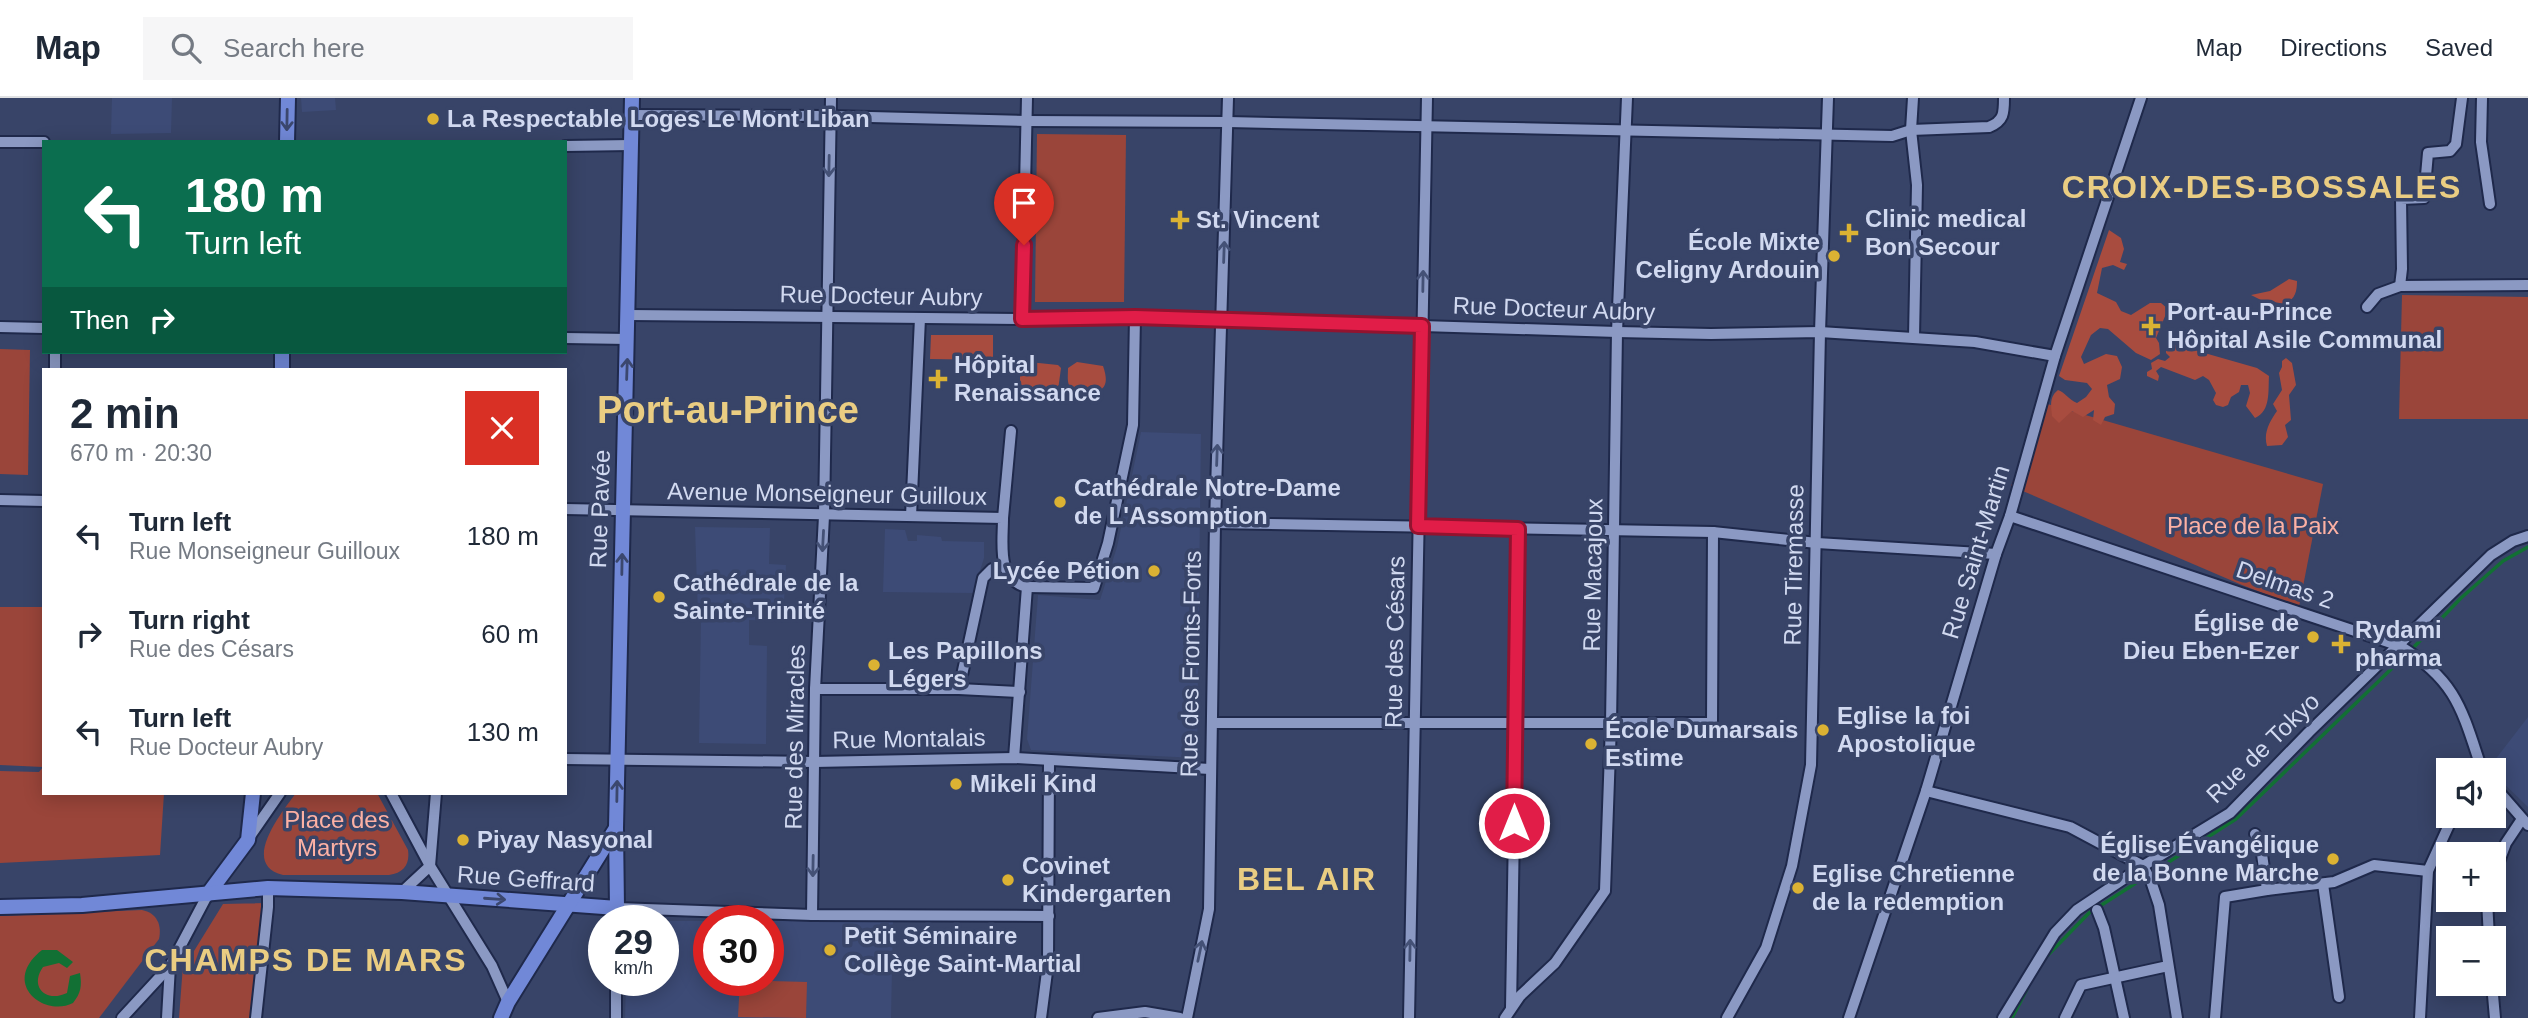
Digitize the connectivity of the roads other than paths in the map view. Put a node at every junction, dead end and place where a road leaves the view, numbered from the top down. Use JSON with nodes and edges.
{"nodes":[{"id":1,"x":288,"y":98,"type":"edge"},
{"id":2,"x":632,"y":98,"type":"edge"},
{"id":3,"x":831,"y":98,"type":"edge"},
{"id":4,"x":1027,"y":98,"type":"edge"},
{"id":5,"x":1228,"y":98,"type":"edge"},
{"id":6,"x":1427,"y":98,"type":"edge"},
{"id":7,"x":1628,"y":98,"type":"edge"},
{"id":8,"x":1828,"y":98,"type":"edge"},
{"id":9,"x":1913,"y":98,"type":"edge"},
{"id":10,"x":2004,"y":98,"type":"edge"},
{"id":11,"x":2141,"y":98,"type":"edge"},
{"id":12,"x":2462,"y":98,"type":"edge"},
{"id":13,"x":2482,"y":98,"type":"edge"},
{"id":14,"x":632,"y":115,"type":"junction"},
{"id":15,"x":831,"y":116,"type":"junction"},
{"id":16,"x":1026,"y":121,"type":"junction"},
{"id":17,"x":1228,"y":122,"type":"junction"},
{"id":18,"x":1427,"y":127,"type":"junction"},
{"id":19,"x":1626,"y":129,"type":"junction"},
{"id":20,"x":1911,"y":130,"type":"junction"},
{"id":21,"x":1827,"y":134,"type":"junction"},
{"id":22,"x":287,"y":140,"type":"edge"},
{"id":23,"x":0,"y":142,"type":"edge"},
{"id":24,"x":42,"y":142,"type":"edge"},
{"id":25,"x":631,"y":145,"type":"junction"},
{"id":26,"x":567,"y":146,"type":"edge"},
{"id":27,"x":2490,"y":204,"type":"dead end"},
{"id":28,"x":2528,"y":285,"type":"edge"},
{"id":29,"x":2400,"y":286,"type":"junction"},
{"id":30,"x":2367,"y":307,"type":"dead end"},
{"id":31,"x":629,"y":315,"type":"junction"},
{"id":32,"x":826,"y":316,"type":"junction"},
{"id":33,"x":1135,"y":317,"type":"junction"},
{"id":34,"x":920,"y":318,"type":"junction"},
{"id":35,"x":1022,"y":319,"type":"junction"},
{"id":36,"x":1221,"y":320,"type":"junction"},
{"id":37,"x":1422,"y":326,"type":"junction"},
{"id":38,"x":0,"y":327,"type":"edge"},
{"id":39,"x":42,"y":328,"type":"edge"},
{"id":40,"x":1618,"y":332,"type":"junction"},
{"id":41,"x":1820,"y":332,"type":"junction"},
{"id":42,"x":1914,"y":337,"type":"junction"},
{"id":43,"x":567,"y":338,"type":"edge"},
{"id":44,"x":628,"y":339,"type":"junction"},
{"id":45,"x":2056,"y":356,"type":"junction"},
{"id":46,"x":1011,"y":430,"type":"dead end"},
{"id":47,"x":0,"y":500,"type":"edge"},
{"id":48,"x":42,"y":501,"type":"edge"},
{"id":49,"x":567,"y":509,"type":"edge"},
{"id":50,"x":623,"y":511,"type":"junction"},
{"id":51,"x":824,"y":516,"type":"junction"},
{"id":52,"x":911,"y":516,"type":"junction"},
{"id":53,"x":2010,"y":516,"type":"junction"},
{"id":54,"x":1003,"y":518,"type":"junction"},
{"id":55,"x":1215,"y":523,"type":"junction"},
{"id":56,"x":1418,"y":526,"type":"junction"},
{"id":57,"x":1518,"y":529,"type":"junction"},
{"id":58,"x":1615,"y":530,"type":"junction"},
{"id":59,"x":1713,"y":532,"type":"junction"},
{"id":60,"x":2528,"y":536,"type":"edge"},
{"id":61,"x":1816,"y":544,"type":"junction"},
{"id":62,"x":1996,"y":554,"type":"junction"},
{"id":63,"x":1004,"y":566,"type":"junction"},
{"id":64,"x":1027,"y":587,"type":"junction"},
{"id":65,"x":2400,"y":646,"type":"junction"},
{"id":66,"x":815,"y":689,"type":"junction"},
{"id":67,"x":959,"y":689,"type":"junction"},
{"id":68,"x":1020,"y":692,"type":"junction"},
{"id":69,"x":1212,"y":723,"type":"junction"},
{"id":70,"x":1515,"y":723,"type":"junction"},
{"id":71,"x":1414,"y":724,"type":"junction"},
{"id":72,"x":1611,"y":724,"type":"junction"},
{"id":73,"x":1014,"y":758,"type":"junction"},
{"id":74,"x":2478,"y":758,"type":"edge"},
{"id":75,"x":567,"y":759,"type":"edge"},
{"id":76,"x":618,"y":759,"type":"junction"},
{"id":77,"x":1049,"y":761,"type":"junction"},
{"id":78,"x":814,"y":762,"type":"junction"},
{"id":79,"x":1210,"y":769,"type":"junction"},
{"id":80,"x":1926,"y":791,"type":"junction"},
{"id":81,"x":253,"y":795,"type":"edge"},
{"id":82,"x":279,"y":795,"type":"edge"},
{"id":83,"x":392,"y":795,"type":"edge"},
{"id":84,"x":436,"y":795,"type":"edge"},
{"id":85,"x":2506,"y":800,"type":"edge"},
{"id":86,"x":2525,"y":822,"type":"edge"},
{"id":87,"x":616,"y":828,"type":"junction"},
{"id":88,"x":2448,"y":828,"type":"edge"},
{"id":89,"x":2255,"y":834,"type":"dead end"},
{"id":90,"x":248,"y":840,"type":"junction"},
{"id":91,"x":2506,"y":843,"type":"edge"},
{"id":92,"x":430,"y":866,"type":"junction"},
{"id":93,"x":2145,"y":868,"type":"junction"},
{"id":94,"x":2428,"y":871,"type":"junction"},
{"id":95,"x":2323,"y":884,"type":"junction"},
{"id":96,"x":268,"y":888,"type":"junction"},
{"id":97,"x":2267,"y":890,"type":"junction"},
{"id":98,"x":402,"y":892,"type":"junction"},
{"id":99,"x":208,"y":894,"type":"junction"},
{"id":100,"x":447,"y":895,"type":"junction"},
{"id":101,"x":567,"y":904,"type":"junction"},
{"id":102,"x":617,"y":905,"type":"edge"},
{"id":103,"x":0,"y":907,"type":"edge"},
{"id":104,"x":588,"y":908,"type":"edge"},
{"id":105,"x":2097,"y":910,"type":"dead end"},
{"id":106,"x":679,"y":914,"type":"edge"},
{"id":107,"x":813,"y":915,"type":"junction"},
{"id":108,"x":1049,"y":916,"type":"junction"},
{"id":109,"x":170,"y":966,"type":"junction"},
{"id":110,"x":2168,"y":966,"type":"junction"},
{"id":111,"x":2115,"y":978,"type":"junction"},
{"id":112,"x":616,"y":996,"type":"edge"},
{"id":113,"x":2493,"y":996,"type":"edge"},
{"id":114,"x":2339,"y":997,"type":"dead end"},
{"id":115,"x":508,"y":1002,"type":"junction"},
{"id":116,"x":1508,"y":1013,"type":"edge"},
{"id":117,"x":1043,"y":1017,"type":"edge"},
{"id":118,"x":122,"y":1018,"type":"edge"},
{"id":119,"x":167,"y":1018,"type":"edge"},
{"id":120,"x":256,"y":1018,"type":"edge"},
{"id":121,"x":501,"y":1018,"type":"edge"},
{"id":122,"x":616,"y":1018,"type":"edge"},
{"id":123,"x":1098,"y":1018,"type":"edge"},
{"id":124,"x":1180,"y":1018,"type":"edge"},
{"id":125,"x":1187,"y":1018,"type":"edge"},
{"id":126,"x":1409,"y":1018,"type":"edge"},
{"id":127,"x":1727,"y":1018,"type":"edge"},
{"id":128,"x":1849,"y":1018,"type":"edge"},
{"id":129,"x":2003,"y":1018,"type":"edge"},
{"id":130,"x":2065,"y":1018,"type":"edge"},
{"id":131,"x":2124,"y":1018,"type":"edge"},
{"id":132,"x":2177,"y":1018,"type":"edge"},
{"id":133,"x":2215,"y":1018,"type":"edge"},
{"id":134,"x":2420,"y":1018,"type":"edge"},
{"id":135,"x":2495,"y":1018,"type":"edge"}],
"edges":[{"from":1,"to":22,"type":"main road","one_way":true},
{"from":2,"to":14,"type":"main road","name":"Rue Pavée"},
{"from":3,"to":15,"type":"street","name":"Rue des Miracles"},
{"from":4,"to":16,"type":"street"},
{"from":5,"to":17,"type":"street","name":"Rue des Fronts-Forts"},
{"from":6,"to":18,"type":"street","name":"Rue des Césars"},
{"from":7,"to":19,"type":"street","name":"Rue Macajoux"},
{"from":8,"to":21,"type":"street","name":"Rue Tiremasse"},
{"from":9,"to":20,"type":"street"},
{"from":10,"to":20,"type":"street"},
{"from":11,"to":45,"type":"street","name":"Rue Saint-Martin"},
{"from":12,"to":29,"type":"street"},
{"from":13,"to":27,"type":"street"},
{"from":14,"to":15,"type":"street"},
{"from":14,"to":25,"type":"main road","name":"Rue Pavée"},
{"from":15,"to":16,"type":"street"},
{"from":15,"to":32,"type":"street","name":"Rue des Miracles","one_way":true},
{"from":16,"to":17,"type":"street"},
{"from":16,"to":35,"type":"street"},
{"from":17,"to":18,"type":"street"},
{"from":36,"to":17,"type":"street","name":"Rue des Fronts-Forts","one_way":true},
{"from":18,"to":19,"type":"street"},
{"from":37,"to":18,"type":"street","name":"Rue des Césars","one_way":true},
{"from":19,"to":21,"type":"street"},
{"from":19,"to":40,"type":"street","name":"Rue Macajoux"},
{"from":20,"to":21,"type":"street"},
{"from":20,"to":42,"type":"street"},
{"from":21,"to":41,"type":"street","name":"Rue Tiremasse"},
{"from":23,"to":24,"type":"street"},
{"from":25,"to":26,"type":"street"},
{"from":25,"to":31,"type":"main road","name":"Rue Pavée"},
{"from":28,"to":29,"type":"street"},
{"from":29,"to":30,"type":"street"},
{"from":31,"to":32,"type":"street","name":"Rue Docteur Aubry"},
{"from":31,"to":44,"type":"main road","name":"Rue Pavée"},
{"from":32,"to":34,"type":"street","name":"Rue Docteur Aubry"},
{"from":32,"to":51,"type":"street","name":"Rue des Miracles"},
{"from":33,"to":35,"type":"street","name":"Rue Docteur Aubry"},
{"from":33,"to":36,"type":"street","name":"Rue Docteur Aubry"},
{"from":33,"to":64,"type":"street"},
{"from":34,"to":35,"type":"street","name":"Rue Docteur Aubry"},
{"from":34,"to":52,"type":"street"},
{"from":36,"to":37,"type":"street","name":"Rue Docteur Aubry"},
{"from":55,"to":36,"type":"street","name":"Rue des Fronts-Forts","one_way":true},
{"from":37,"to":40,"type":"street","name":"Rue Docteur Aubry"},
{"from":37,"to":56,"type":"street","name":"Rue des Césars"},
{"from":38,"to":39,"type":"street"},
{"from":40,"to":41,"type":"street","name":"Rue Docteur Aubry"},
{"from":40,"to":58,"type":"street","name":"Rue Macajoux"},
{"from":41,"to":42,"type":"street","name":"Rue Docteur Aubry"},
{"from":41,"to":61,"type":"street","name":"Rue Tiremasse"},
{"from":42,"to":45,"type":"street","name":"Rue Docteur Aubry"},
{"from":43,"to":44,"type":"street"},
{"from":50,"to":44,"type":"main road","name":"Rue Pavée","one_way":true},
{"from":45,"to":53,"type":"street","name":"Rue Saint-Martin"},
{"from":46,"to":54,"type":"street"},
{"from":47,"to":48,"type":"street"},
{"from":49,"to":50,"type":"street","name":"Avenue Monseigneur Guilloux"},
{"from":50,"to":51,"type":"street","name":"Avenue Monseigneur Guilloux"},
{"from":76,"to":50,"type":"main road","name":"Rue Pavée","one_way":true},
{"from":51,"to":52,"type":"street","name":"Avenue Monseigneur Guilloux"},
{"from":51,"to":66,"type":"street","name":"Rue des Miracles","one_way":true},
{"from":52,"to":54,"type":"street","name":"Avenue Monseigneur Guilloux"},
{"from":53,"to":62,"type":"street","name":"Rue Saint-Martin"},
{"from":53,"to":65,"type":"street","name":"Delmas 2"},
{"from":54,"to":63,"type":"street","name":"Avenue Monseigneur Guilloux"},
{"from":55,"to":56,"type":"street"},
{"from":55,"to":69,"type":"street","name":"Rue des Fronts-Forts"},
{"from":56,"to":57,"type":"street"},
{"from":56,"to":71,"type":"street","name":"Rue des Césars"},
{"from":57,"to":58,"type":"street"},
{"from":57,"to":70,"type":"street"},
{"from":58,"to":59,"type":"street"},
{"from":58,"to":72,"type":"street","name":"Rue Macajoux"},
{"from":59,"to":61,"type":"street"},
{"from":59,"to":72,"type":"street"},
{"from":60,"to":65,"type":"street","name":"Rue de Tokyo"},
{"from":61,"to":62,"type":"street"},
{"from":61,"to":127,"type":"street","name":"Rue Tiremasse"},
{"from":62,"to":80,"type":"street","name":"Rue Saint-Martin"},
{"from":63,"to":64,"type":"street"},
{"from":63,"to":67,"type":"street"},
{"from":64,"to":68,"type":"street"},
{"from":65,"to":74,"type":"street","name":"Delmas 2"},
{"from":65,"to":93,"type":"street","name":"Rue de Tokyo"},
{"from":66,"to":67,"type":"street"},
{"from":66,"to":78,"type":"street","name":"Rue des Miracles"},
{"from":67,"to":68,"type":"street"},
{"from":68,"to":73,"type":"street"},
{"from":69,"to":71,"type":"street"},
{"from":69,"to":79,"type":"street","name":"Rue des Fronts-Forts"},
{"from":70,"to":71,"type":"street"},
{"from":70,"to":72,"type":"street"},
{"from":70,"to":116,"type":"street"},
{"from":126,"to":71,"type":"street","name":"Rue des Césars","one_way":true},
{"from":72,"to":116,"type":"street","name":"Rue Macajoux"},
{"from":73,"to":77,"type":"street","name":"Rue Montalais"},
{"from":73,"to":78,"type":"street","name":"Rue Montalais"},
{"from":75,"to":76,"type":"street","name":"Rue Montalais"},
{"from":76,"to":78,"type":"street","name":"Rue Montalais"},
{"from":87,"to":76,"type":"main road","name":"Rue Pavée","one_way":true},
{"from":77,"to":79,"type":"street","name":"Rue Montalais"},
{"from":77,"to":108,"type":"street"},
{"from":78,"to":107,"type":"street","name":"Rue des Miracles","one_way":true},
{"from":125,"to":79,"type":"street","name":"Rue des Fronts-Forts","one_way":true},
{"from":80,"to":93,"type":"street"},
{"from":80,"to":128,"type":"street","name":"Rue Saint-Martin"},
{"from":81,"to":90,"type":"main road"},
{"from":82,"to":90,"type":"street"},
{"from":83,"to":92,"type":"street"},
{"from":84,"to":92,"type":"street"},
{"from":85,"to":86,"type":"street"},
{"from":86,"to":91,"type":"street"},
{"from":87,"to":101,"type":"main road"},
{"from":87,"to":102,"type":"main road","name":"Rue Pavée"},
{"from":88,"to":94,"type":"street"},
{"from":89,"to":97,"type":"street"},
{"from":90,"to":99,"type":"main road"},
{"from":92,"to":98,"type":"street"},
{"from":92,"to":100,"type":"street"},
{"from":93,"to":110,"type":"street"},
{"from":93,"to":129,"type":"street","name":"Rue de Tokyo"},
{"from":94,"to":95,"type":"street"},
{"from":94,"to":134,"type":"street"},
{"from":95,"to":97,"type":"street"},
{"from":95,"to":114,"type":"street"},
{"from":96,"to":98,"type":"main road","name":"Rue Geffrard"},
{"from":96,"to":99,"type":"main road","name":"Rue Geffrard"},
{"from":96,"to":120,"type":"street"},
{"from":97,"to":133,"type":"street"},
{"from":98,"to":100,"type":"main road","name":"Rue Geffrard"},
{"from":99,"to":103,"type":"main road","name":"Rue Geffrard"},
{"from":99,"to":109,"type":"street"},
{"from":100,"to":101,"type":"main road","name":"Rue Geffrard","one_way":true},
{"from":100,"to":115,"type":"street"},
{"from":101,"to":104,"type":"main road","name":"Rue Geffrard"},
{"from":101,"to":115,"type":"main road"},
{"from":105,"to":111,"type":"street"},
{"from":106,"to":107,"type":"street","name":"Rue Geffrard"},
{"from":107,"to":108,"type":"street","name":"Rue Geffrard"},
{"from":108,"to":117,"type":"street"},
{"from":109,"to":118,"type":"street"},
{"from":109,"to":119,"type":"street"},
{"from":110,"to":111,"type":"street"},
{"from":110,"to":132,"type":"street"},
{"from":111,"to":130,"type":"street"},
{"from":111,"to":131,"type":"street"},
{"from":112,"to":122,"type":"street"},
{"from":113,"to":135,"type":"street"},
{"from":115,"to":121,"type":"main road"},
{"from":123,"to":124,"type":"street"}]}
